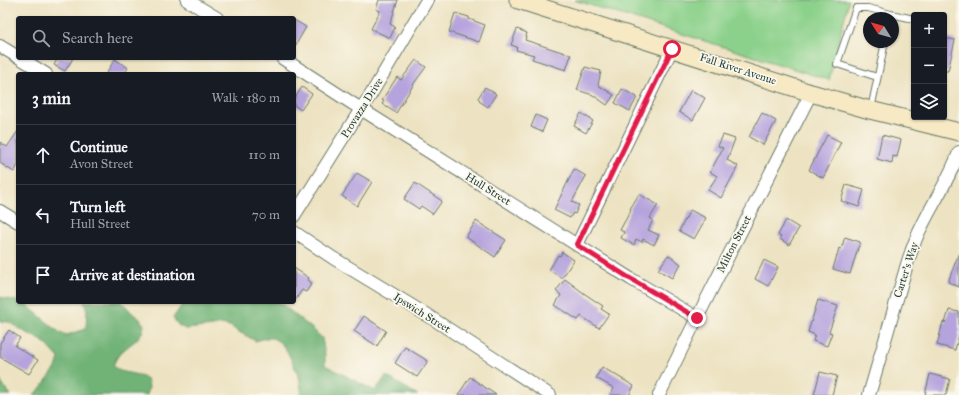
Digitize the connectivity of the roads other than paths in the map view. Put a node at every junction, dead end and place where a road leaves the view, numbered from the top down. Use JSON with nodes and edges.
{"nodes":[{"id":1,"x":187,"y":0,"type":"edge"},
{"id":2,"x":427,"y":0,"type":"edge"},
{"id":3,"x":518,"y":0,"type":"edge"},
{"id":4,"x":880,"y":12,"type":"edge"},
{"id":5,"x":213,"y":16,"type":"edge"},
{"id":6,"x":899,"y":17,"type":"edge"},
{"id":7,"x":911,"y":19,"type":"edge"},
{"id":8,"x":0,"y":46,"type":"edge"},
{"id":9,"x":884,"y":48,"type":"edge"},
{"id":10,"x":672,"y":49,"type":"junction"},
{"id":11,"x":16,"y":55,"type":"edge"},
{"id":12,"x":24,"y":60,"type":"edge"},
{"id":13,"x":285,"y":60,"type":"edge"},
{"id":14,"x":43,"y":72,"type":"edge"},
{"id":15,"x":877,"y":77,"type":"junction"},
{"id":16,"x":811,"y":93,"type":"junction"},
{"id":17,"x":361,"y":109,"type":"junction"},
{"id":18,"x":870,"y":110,"type":"junction"},
{"id":19,"x":959,"y":132,"type":"edge"},
{"id":20,"x":959,"y":152,"type":"edge"},
{"id":21,"x":0,"y":211,"type":"edge"},
{"id":22,"x":296,"y":213,"type":"edge"},
{"id":23,"x":16,"y":221,"type":"edge"},
{"id":24,"x":296,"y":233,"type":"edge"},
{"id":25,"x":577,"y":245,"type":"junction"},
{"id":26,"x":697,"y":318,"type":"junction"},
{"id":27,"x":550,"y":395,"type":"edge"},
{"id":28,"x":659,"y":395,"type":"edge"},
{"id":29,"x":869,"y":395,"type":"edge"}],
"edges":[{"from":1,"to":5,"type":"street"},
{"from":2,"to":17,"type":"street","name":"Provazza Drive"},
{"from":3,"to":10,"type":"main road","name":"Fall River Avenue"},
{"from":4,"to":15,"type":"lane"},
{"from":6,"to":7,"type":"lane"},
{"from":8,"to":11,"type":"street"},
{"from":9,"to":15,"type":"lane"},
{"from":10,"to":16,"type":"main road","name":"Fall River Avenue"},
{"from":10,"to":25,"type":"street"},
{"from":12,"to":14,"type":"street"},
{"from":13,"to":17,"type":"street","name":"Hull Street"},
{"from":15,"to":18,"type":"lane"},
{"from":16,"to":18,"type":"main road","name":"Fall River Avenue"},
{"from":16,"to":26,"type":"street","name":"Milton Street"},
{"from":17,"to":22,"type":"street","name":"Provazza Drive"},
{"from":17,"to":25,"type":"street","name":"Hull Street"},
{"from":18,"to":19,"type":"main road","name":"Fall River Avenue"},
{"from":20,"to":29,"type":"street","name":"Carter's Way"},
{"from":21,"to":23,"type":"street"},
{"from":24,"to":27,"type":"street","name":"Ipswich Street"},
{"from":25,"to":26,"type":"street","name":"Hull Street"},
{"from":26,"to":28,"type":"street","name":"Milton Street"}]}
